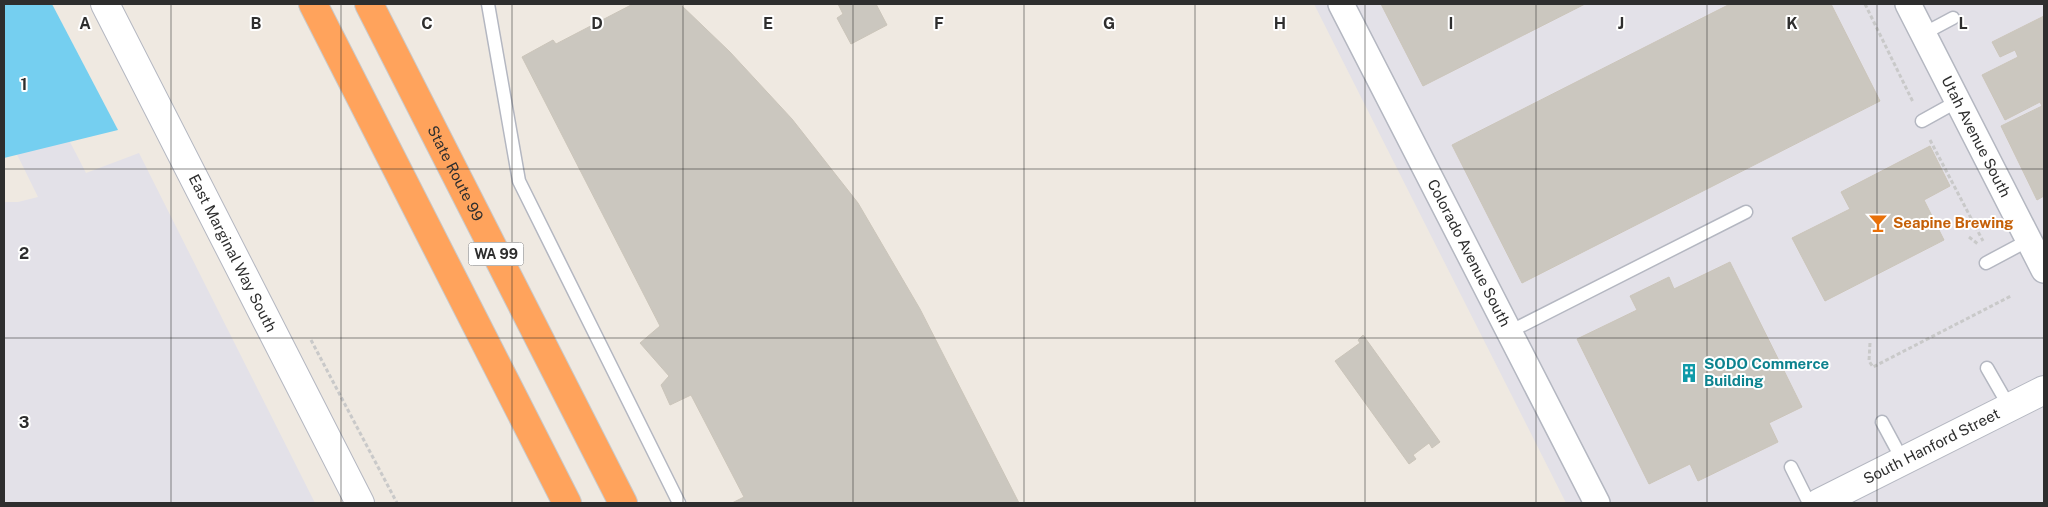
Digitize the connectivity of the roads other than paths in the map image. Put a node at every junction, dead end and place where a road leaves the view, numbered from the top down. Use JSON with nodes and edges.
{"nodes":[{"id":1,"x":105,"y":4,"type":"edge"},
{"id":2,"x":313,"y":4,"type":"edge"},
{"id":3,"x":370,"y":4,"type":"edge"},
{"id":4,"x":488,"y":4,"type":"edge"},
{"id":5,"x":1341,"y":4,"type":"edge"},
{"id":6,"x":1908,"y":4,"type":"edge"},
{"id":7,"x":1953,"y":18,"type":"dead end"},
{"id":8,"x":1923,"y":34,"type":"junction"},
{"id":9,"x":1958,"y":102,"type":"junction"},
{"id":10,"x":1922,"y":121,"type":"dead end"},
{"id":11,"x":1746,"y":212,"type":"dead end"},
{"id":12,"x":2029,"y":240,"type":"junction"},
{"id":13,"x":1986,"y":263,"type":"dead end"},
{"id":14,"x":2044,"y":270,"type":"edge"},
{"id":15,"x":1509,"y":332,"type":"junction"},
{"id":16,"x":1987,"y":368,"type":"dead end"},
{"id":17,"x":2044,"y":390,"type":"edge"},
{"id":18,"x":2010,"y":408,"type":"junction"},
{"id":19,"x":1882,"y":422,"type":"dead end"},
{"id":20,"x":1903,"y":461,"type":"junction"},
{"id":21,"x":1790,"y":467,"type":"dead end"},
{"id":22,"x":360,"y":503,"type":"edge"},
{"id":23,"x":567,"y":503,"type":"edge"},
{"id":24,"x":623,"y":503,"type":"edge"},
{"id":25,"x":679,"y":503,"type":"edge"},
{"id":26,"x":1597,"y":503,"type":"edge"},
{"id":27,"x":1810,"y":503,"type":"edge"},
{"id":28,"x":1819,"y":503,"type":"edge"}],
"edges":[{"from":1,"to":22,"type":"main road","name":"East Marginal Way South"},
{"from":2,"to":23,"type":"highway","number":"WA 99"},
{"from":3,"to":24,"type":"highway","name":"State Route 99","number":"WA 99"},
{"from":4,"to":25,"type":"lane"},
{"from":5,"to":15,"type":"street","name":"Colorado Avenue South"},
{"from":6,"to":8,"type":"street","name":"Utah Avenue South"},
{"from":7,"to":8,"type":"lane"},
{"from":8,"to":9,"type":"street","name":"Utah Avenue South"},
{"from":9,"to":10,"type":"lane"},
{"from":9,"to":12,"type":"street","name":"Utah Avenue South"},
{"from":11,"to":15,"type":"lane"},
{"from":12,"to":13,"type":"lane"},
{"from":12,"to":14,"type":"street","name":"Utah Avenue South"},
{"from":15,"to":26,"type":"street","name":"Colorado Avenue South"},
{"from":16,"to":18,"type":"lane"},
{"from":17,"to":18,"type":"main road","name":"South Hanford Street"},
{"from":18,"to":20,"type":"main road","name":"South Hanford Street"},
{"from":19,"to":20,"type":"lane"},
{"from":20,"to":28,"type":"main road","name":"South Hanford Street"},
{"from":21,"to":27,"type":"lane"}]}
